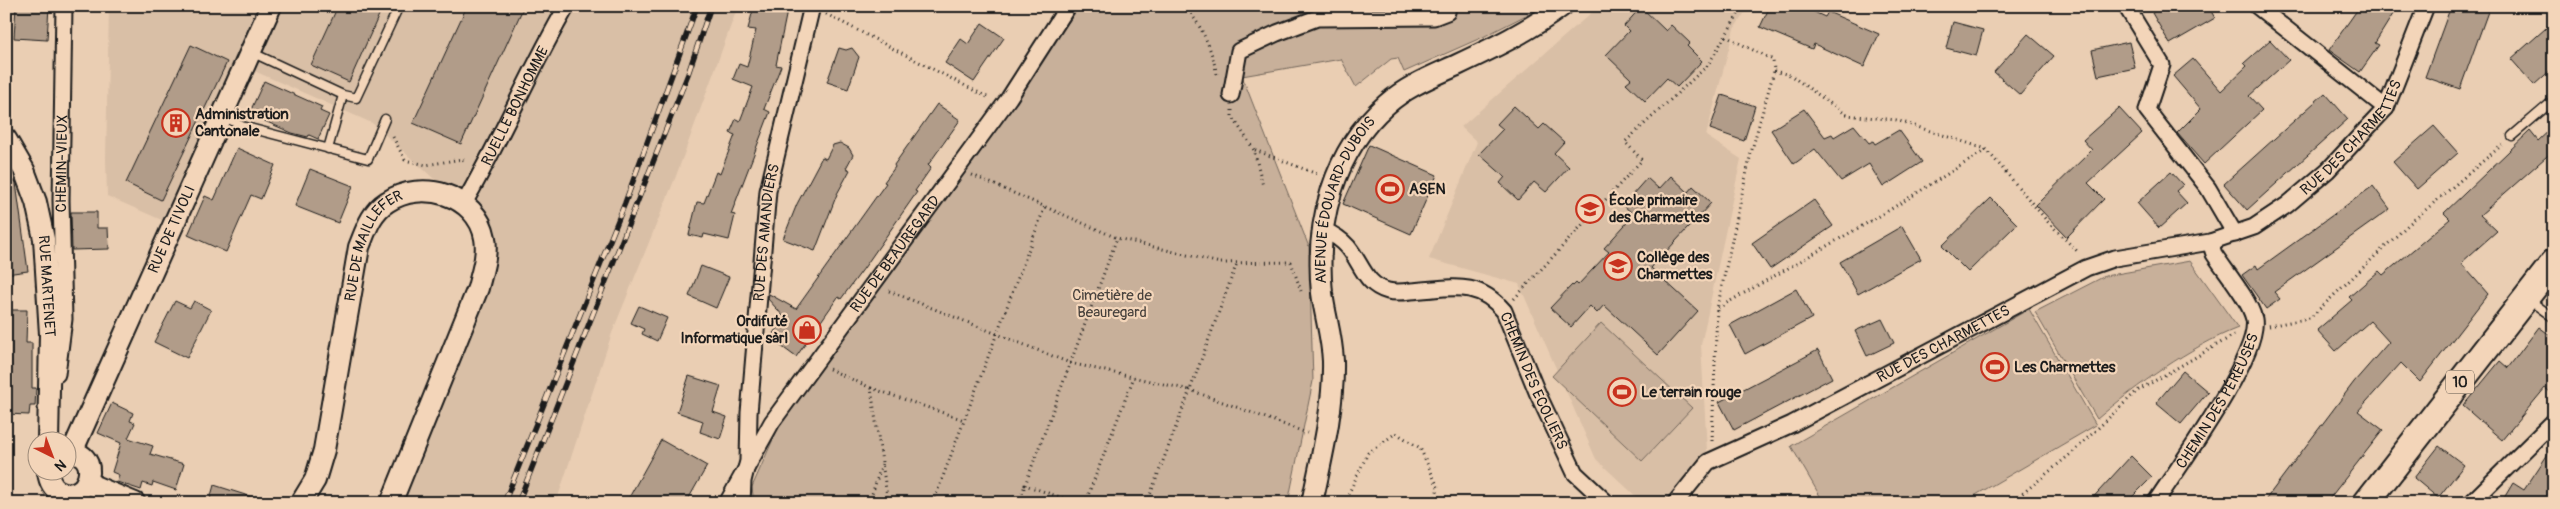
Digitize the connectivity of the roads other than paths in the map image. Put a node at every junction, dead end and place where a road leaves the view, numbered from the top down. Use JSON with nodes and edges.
{"nodes":[{"id":1,"x":64,"y":6,"type":"edge"},
{"id":2,"x":271,"y":6,"type":"edge"},
{"id":3,"x":399,"y":6,"type":"edge"},
{"id":4,"x":567,"y":6,"type":"edge"},
{"id":5,"x":1068,"y":6,"type":"edge"},
{"id":6,"x":1448,"y":6,"type":"edge"},
{"id":7,"x":1562,"y":6,"type":"edge"},
{"id":8,"x":2126,"y":6,"type":"edge"},
{"id":9,"x":2257,"y":6,"type":"edge"},
{"id":10,"x":2426,"y":6,"type":"edge"},
{"id":11,"x":818,"y":9,"type":"edge"},
{"id":12,"x":251,"y":52,"type":"junction"},
{"id":13,"x":343,"y":95,"type":"junction"},
{"id":14,"x":1231,"y":95,"type":"road end"},
{"id":15,"x":2554,"y":100,"type":"edge"},
{"id":16,"x":2386,"y":108,"type":"junction"},
{"id":17,"x":222,"y":115,"type":"junction"},
{"id":18,"x":385,"y":119,"type":"dead end"},
{"id":19,"x":2512,"y":136,"type":"road end"},
{"id":20,"x":6,"y":138,"type":"edge"},
{"id":21,"x":328,"y":149,"type":"junction"},
{"id":22,"x":463,"y":204,"type":"junction"},
{"id":23,"x":1323,"y":230,"type":"junction"},
{"id":24,"x":2236,"y":234,"type":"junction"},
{"id":25,"x":2210,"y":242,"type":"junction"},
{"id":26,"x":2554,"y":262,"type":"edge"},
{"id":27,"x":2526,"y":298,"type":"junction"},
{"id":28,"x":2554,"y":318,"type":"edge"},
{"id":29,"x":48,"y":408,"type":"junction"},
{"id":30,"x":2554,"y":421,"type":"edge"},
{"id":31,"x":48,"y":432,"type":"edge"},
{"id":32,"x":78,"y":434,"type":"edge"},
{"id":33,"x":78,"y":455,"type":"edge"},
{"id":34,"x":748,"y":461,"type":"junction"},
{"id":35,"x":51,"y":482,"type":"edge"},
{"id":36,"x":87,"y":483,"type":"junction"},
{"id":37,"x":54,"y":496,"type":"edge"},
{"id":38,"x":135,"y":503,"type":"edge"},
{"id":39,"x":301,"y":503,"type":"edge"},
{"id":40,"x":391,"y":503,"type":"edge"},
{"id":41,"x":727,"y":503,"type":"edge"},
{"id":42,"x":742,"y":503,"type":"edge"},
{"id":43,"x":1312,"y":503,"type":"edge"},
{"id":44,"x":1607,"y":503,"type":"edge"},
{"id":45,"x":1676,"y":503,"type":"edge"},
{"id":46,"x":2156,"y":503,"type":"edge"},
{"id":47,"x":2366,"y":503,"type":"edge"},
{"id":48,"x":2470,"y":503,"type":"edge"}],
"edges":[{"from":1,"to":29,"type":"street","name":"CHEMIN-VIEUX"},
{"from":2,"to":12,"type":"street","name":"RUE DE TIVOLI"},
{"from":3,"to":13,"type":"lane"},
{"from":4,"to":22,"type":"street","name":"RUELLE BONHOMME"},
{"from":5,"to":34,"type":"street","name":"RUE DE BEAUREGARD"},
{"from":6,"to":14,"type":"street"},
{"from":7,"to":23,"type":"street","name":"AVENUE ÉDOUARD-DUBOIS"},
{"from":8,"to":24,"type":"street"},
{"from":9,"to":16,"type":"street"},
{"from":10,"to":16,"type":"street","name":"RUE DES CHARMETTES"},
{"from":11,"to":34,"type":"street","name":"RUE DES AMANDIERS"},
{"from":12,"to":13,"type":"lane"},
{"from":12,"to":17,"type":"street","name":"RUE DE TIVOLI"},
{"from":13,"to":21,"type":"lane"},
{"from":15,"to":19,"type":"lane"},
{"from":16,"to":24,"type":"street","name":"RUE DES CHARMETTES"},
{"from":17,"to":21,"type":"lane"},
{"from":17,"to":32,"type":"street","name":"RUE DE TIVOLI"},
{"from":18,"to":21,"type":"lane"},
{"from":20,"to":29,"type":"street","name":"RUE MARTENET"},
{"from":22,"to":39,"type":"street","name":"RUE DE MAILLEFER"},
{"from":22,"to":40,"type":"street","name":"RUE DE MAILLEFER"},
{"from":23,"to":43,"type":"street","name":"AVENUE ÉDOUARD-DUBOIS"},
{"from":23,"to":44,"type":"street","name":"CHEMIN DES ECOLIERS"},
{"from":24,"to":25,"type":"street","name":"RUE DES CHARMETTES"},
{"from":25,"to":45,"type":"street","name":"RUE DES CHARMETTES"},
{"from":25,"to":46,"type":"street","name":"CHEMIN DES PÉREUSES"},
{"from":26,"to":27,"type":"main road","number":"10"},
{"from":27,"to":28,"type":"lane"},
{"from":27,"to":47,"type":"main road","number":"10"},
{"from":29,"to":31,"type":"street","name":"RUE MARTENET"},
{"from":30,"to":48,"type":"street"},
{"from":33,"to":36,"type":"street"},
{"from":34,"to":41,"type":"street","name":"RUE DE BEAUREGARD"},
{"from":34,"to":42,"type":"street"},
{"from":35,"to":37,"type":"street"},
{"from":36,"to":37,"type":"street"},
{"from":36,"to":38,"type":"street"}]}
